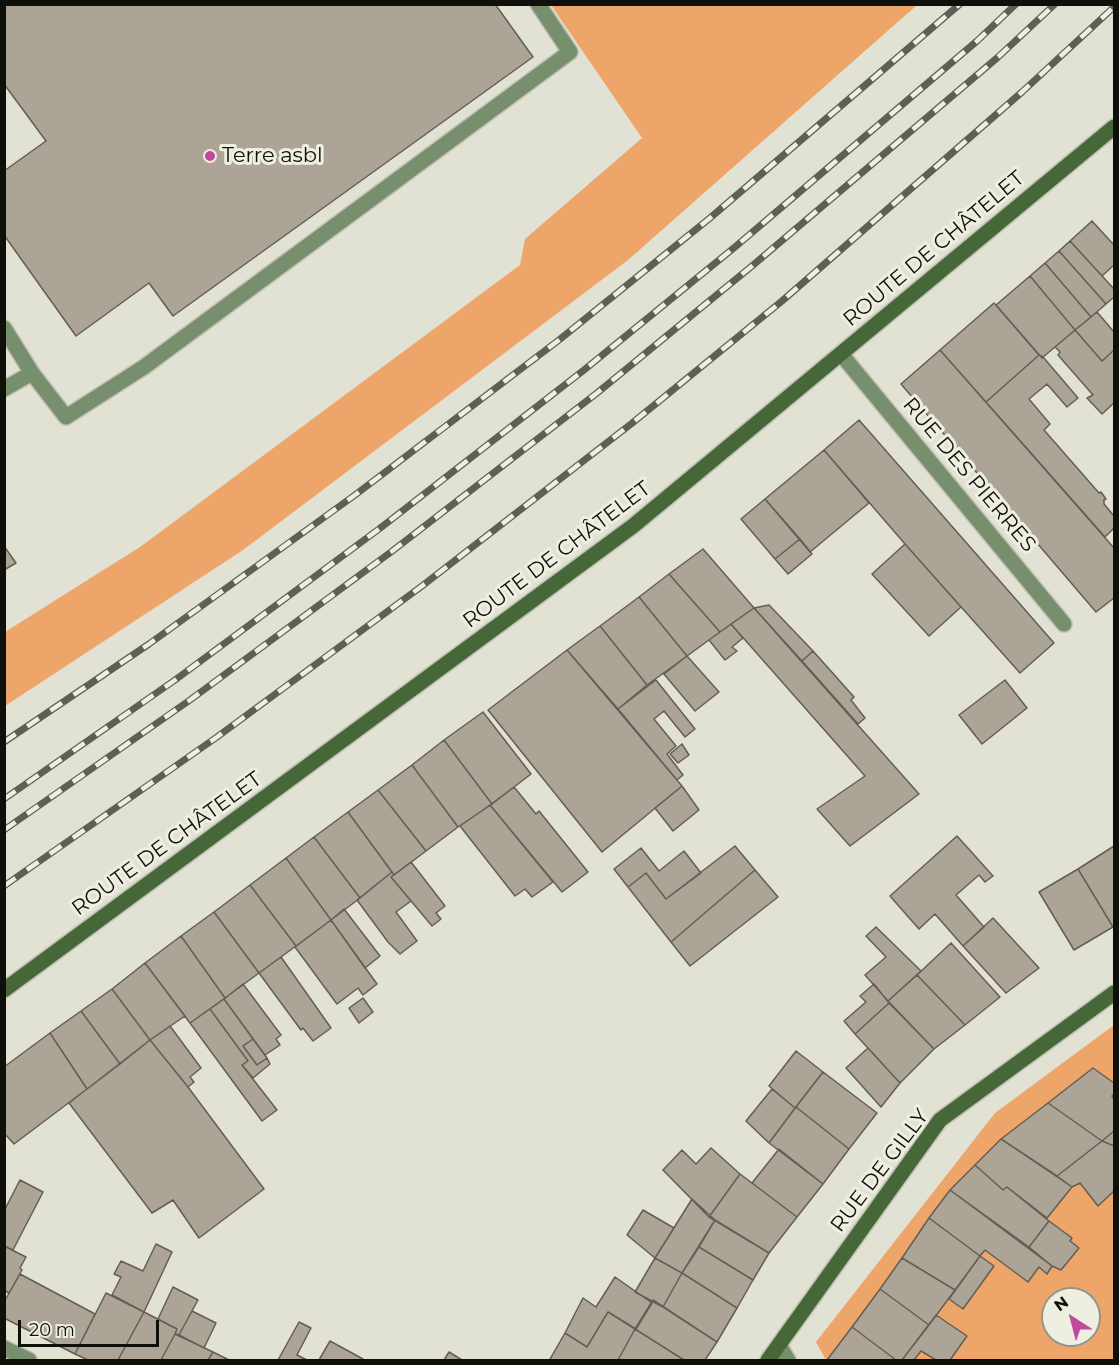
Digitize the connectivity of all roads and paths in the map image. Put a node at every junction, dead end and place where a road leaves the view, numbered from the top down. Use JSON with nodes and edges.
{"nodes":[{"id":1,"x":538,"y":4,"type":"edge"},
{"id":2,"x":1114,"y":126,"type":"edge"},
{"id":3,"x":4,"y":328,"type":"edge"},
{"id":4,"x":841,"y":354,"type":"junction"},
{"id":5,"x":32,"y":373,"type":"junction"},
{"id":6,"x":4,"y":389,"type":"edge"},
{"id":7,"x":1064,"y":624,"type":"dead end"},
{"id":8,"x":4,"y":990,"type":"edge"},
{"id":9,"x":1114,"y":993,"type":"edge"},
{"id":10,"x":779,"y":1345,"type":"junction"},
{"id":11,"x":4,"y":1348,"type":"edge"},
{"id":12,"x":28,"y":1360,"type":"edge"},
{"id":13,"x":768,"y":1360,"type":"edge"},
{"id":14,"x":788,"y":1360,"type":"edge"}],
"edges":[{"from":1,"to":5,"type":"street"},
{"from":2,"to":4,"type":"main road","name":"ROUTE DE CHÂTELET"},
{"from":3,"to":5,"type":"street"},
{"from":4,"to":7,"type":"street","name":"RUE DES PIERRES"},
{"from":4,"to":8,"type":"main road","name":"ROUTE DE CHÂTELET"},
{"from":5,"to":6,"type":"street"},
{"from":9,"to":10,"type":"main road","name":"RUE DE GILLY"},
{"from":10,"to":13,"type":"main road","name":"RUE DE GILLY"},
{"from":10,"to":14,"type":"street"},
{"from":11,"to":12,"type":"street"}]}
